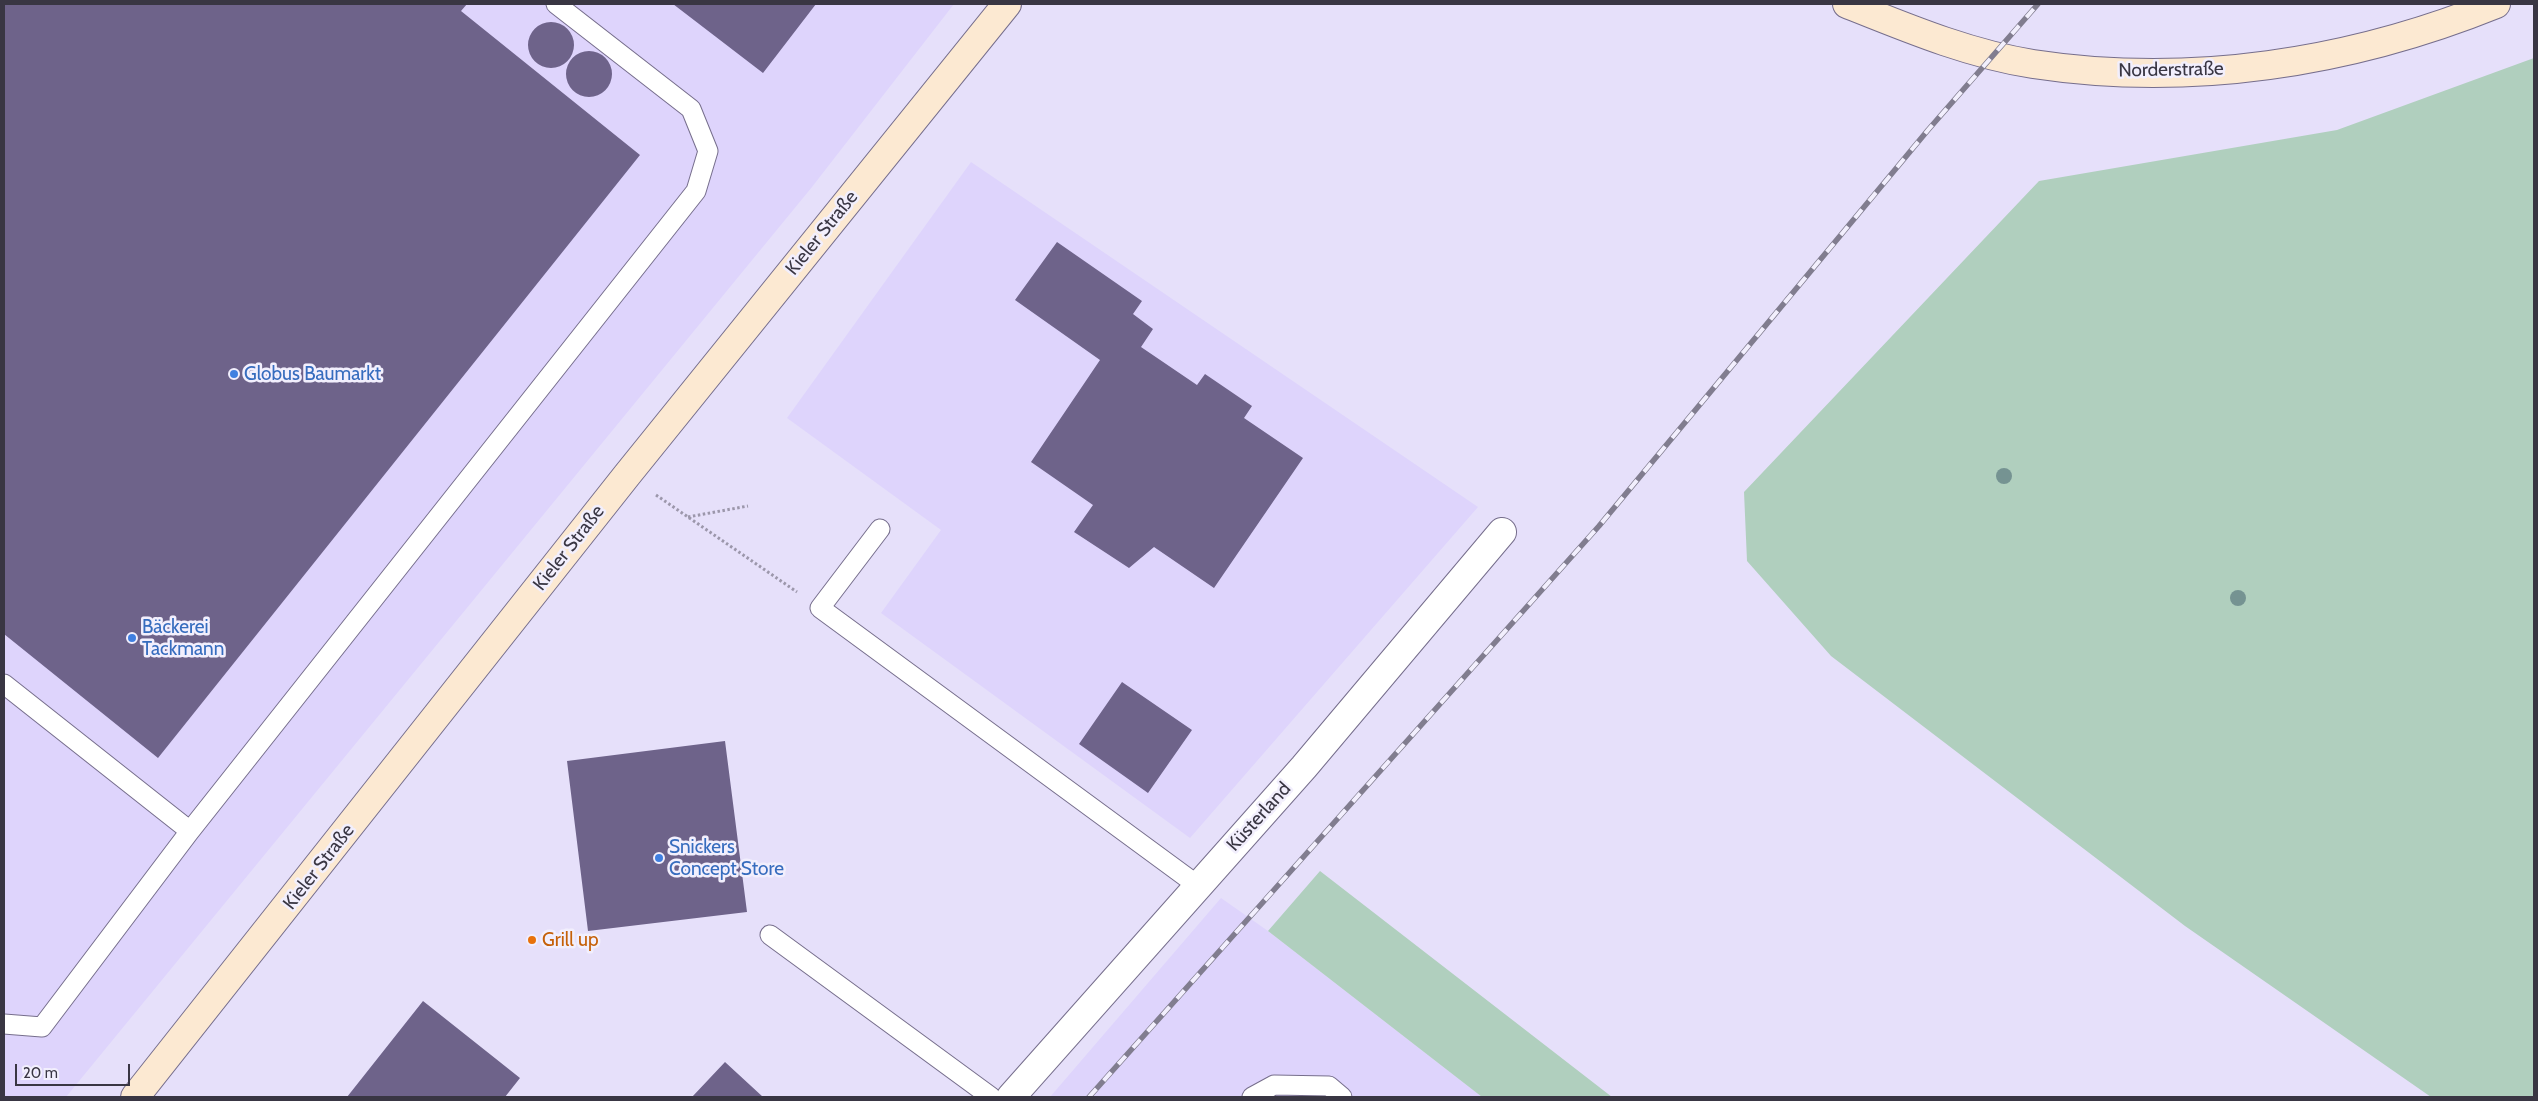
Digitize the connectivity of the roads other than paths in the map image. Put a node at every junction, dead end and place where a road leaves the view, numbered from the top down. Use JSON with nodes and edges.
{"nodes":[{"id":1,"x":556,"y":4,"type":"edge"},
{"id":2,"x":1008,"y":4,"type":"edge"},
{"id":3,"x":1847,"y":4,"type":"edge"},
{"id":4,"x":2496,"y":4,"type":"edge"},
{"id":5,"x":880,"y":530,"type":"dead end"},
{"id":6,"x":1502,"y":532,"type":"dead end"},
{"id":7,"x":4,"y":684,"type":"edge"},
{"id":8,"x":190,"y":831,"type":"junction"},
{"id":9,"x":1197,"y":885,"type":"junction"},
{"id":10,"x":770,"y":935,"type":"dead end"},
{"id":11,"x":4,"y":1024,"type":"edge"},
{"id":12,"x":135,"y":1097,"type":"edge"},
{"id":13,"x":991,"y":1097,"type":"edge"},
{"id":14,"x":1011,"y":1097,"type":"edge"},
{"id":15,"x":1252,"y":1097,"type":"edge"},
{"id":16,"x":1342,"y":1097,"type":"edge"}],
"edges":[{"from":1,"to":8,"type":"lane"},
{"from":2,"to":12,"type":"main road","name":"Kieler Straße"},
{"from":3,"to":4,"type":"main road","name":"Norderstraße"},
{"from":5,"to":9,"type":"lane"},
{"from":6,"to":9,"type":"street","name":"Küsterland"},
{"from":7,"to":8,"type":"lane"},
{"from":8,"to":11,"type":"lane"},
{"from":9,"to":14,"type":"street","name":"Küsterland"},
{"from":10,"to":13,"type":"lane"},
{"from":15,"to":16,"type":"lane"}]}
